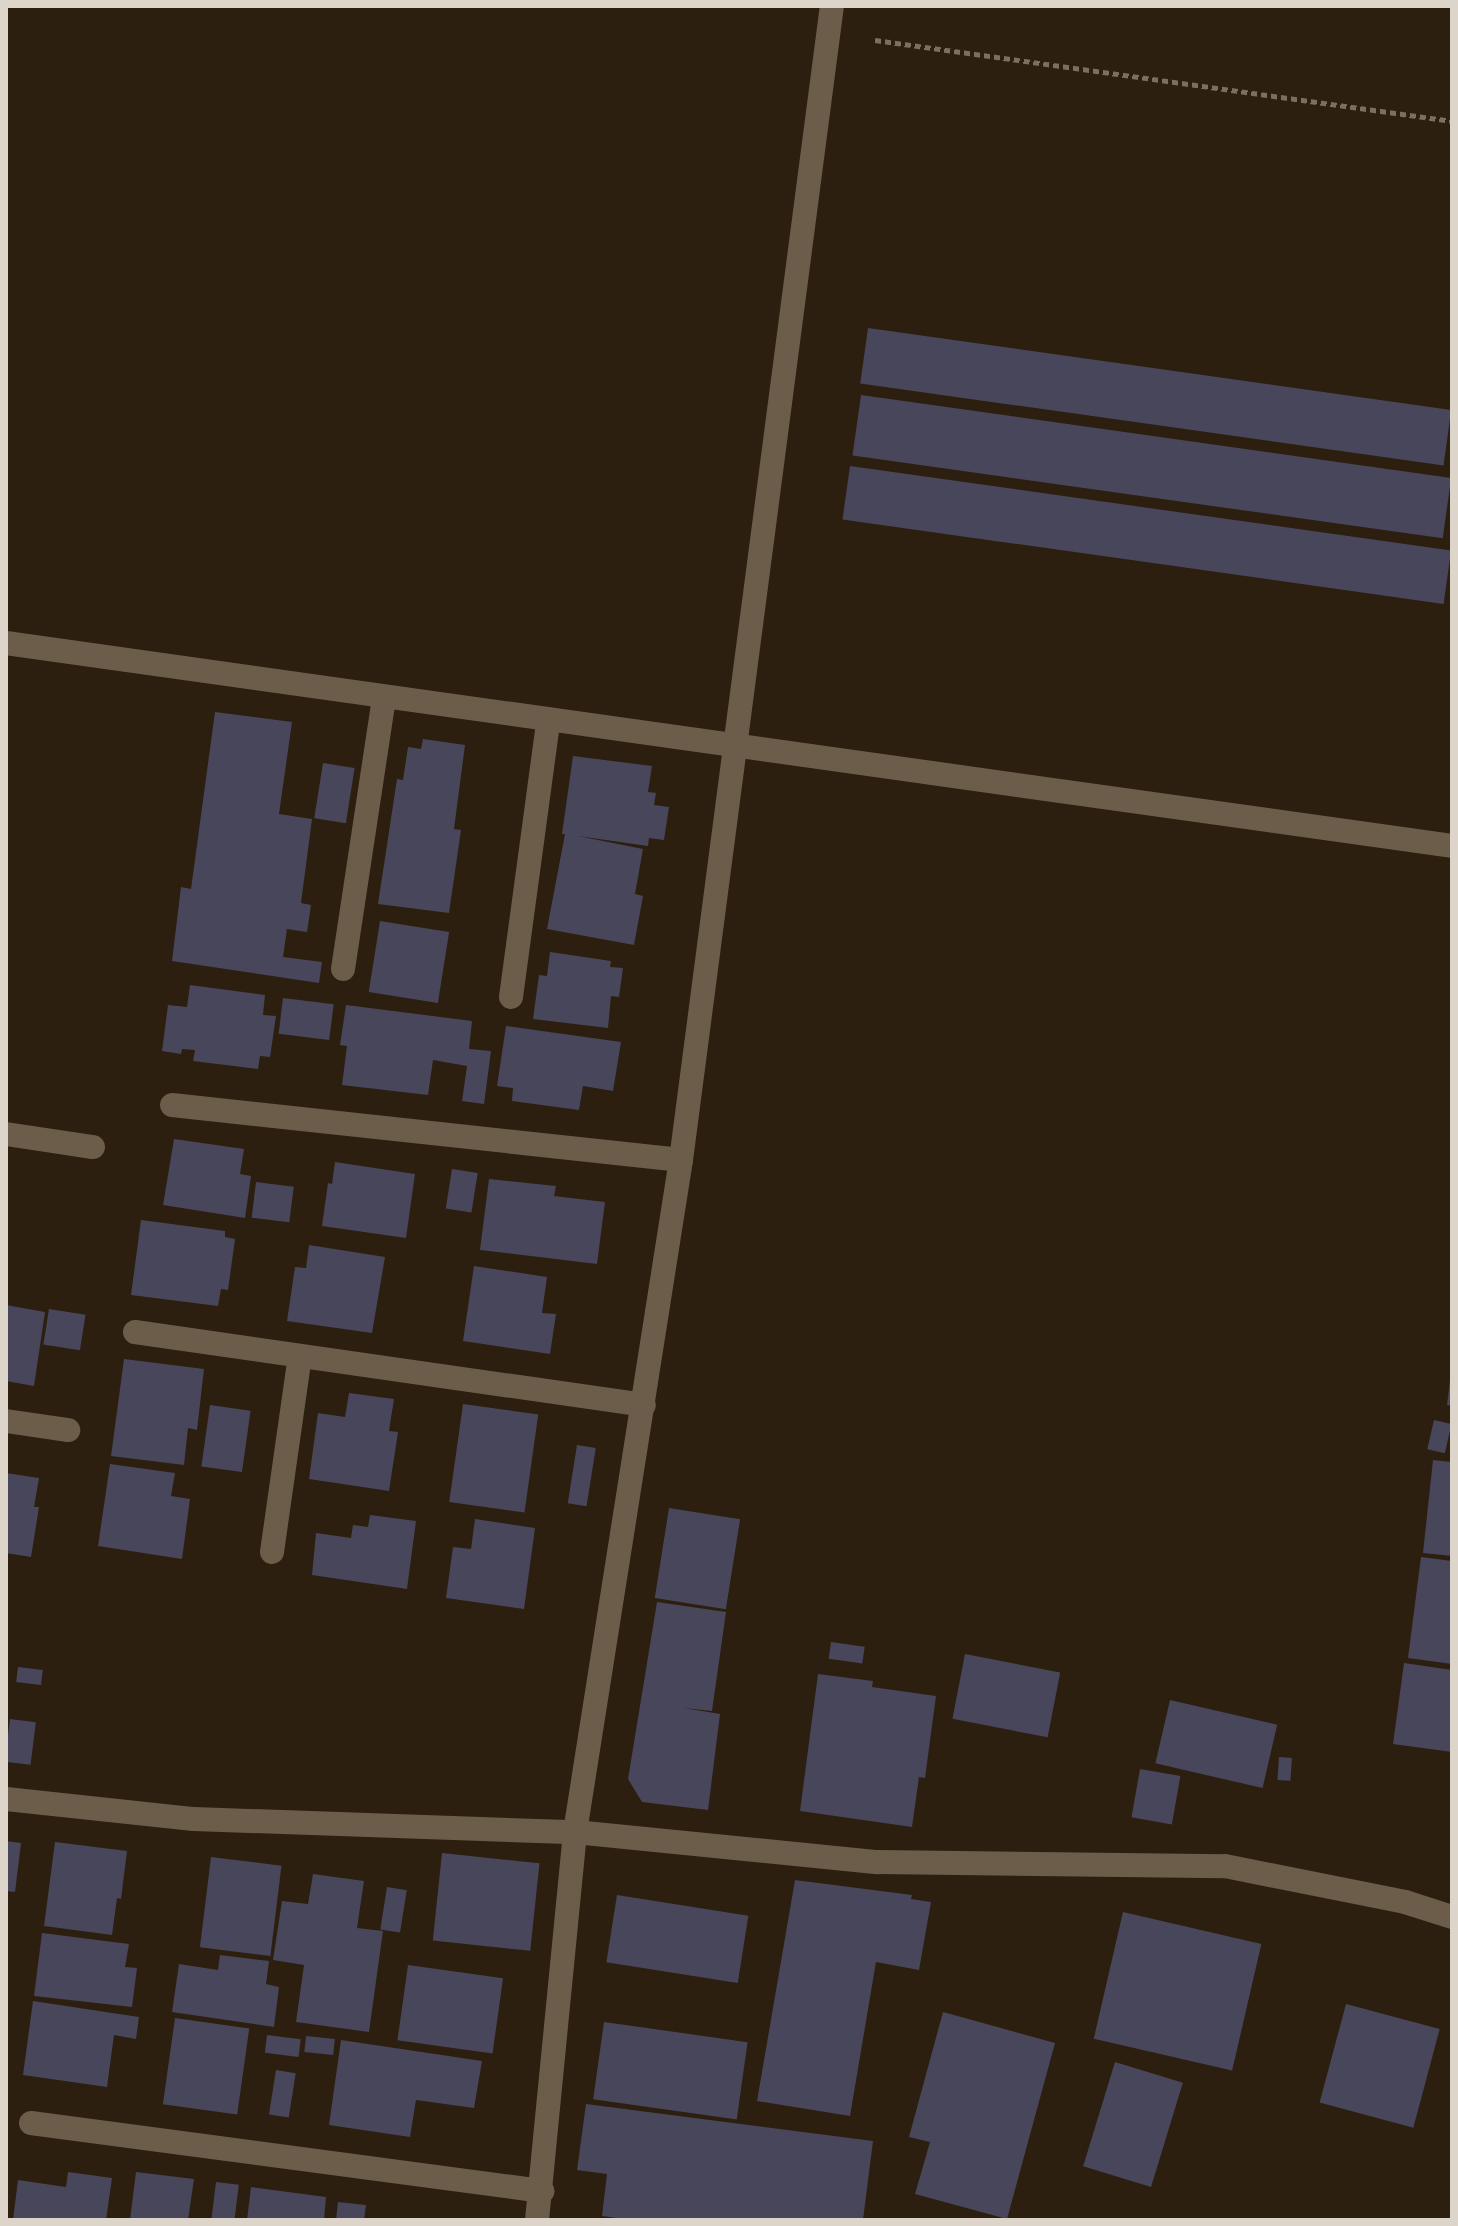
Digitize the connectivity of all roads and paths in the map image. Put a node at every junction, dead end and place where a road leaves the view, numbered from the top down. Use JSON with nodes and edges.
{"nodes":[{"id":1,"x":832,"y":6,"type":"edge"},
{"id":2,"x":828,"y":34,"type":"junction"},
{"id":3,"x":1452,"y":121,"type":"edge"},
{"id":4,"x":6,"y":643,"type":"edge"},
{"id":5,"x":384,"y":698,"type":"junction"},
{"id":6,"x":548,"y":722,"type":"junction"},
{"id":7,"x":737,"y":746,"type":"junction"},
{"id":8,"x":1452,"y":846,"type":"edge"},
{"id":9,"x":343,"y":969,"type":"dead end"},
{"id":10,"x":511,"y":997,"type":"dead end"},
{"id":11,"x":172,"y":1105,"type":"dead end"},
{"id":12,"x":6,"y":1134,"type":"edge"},
{"id":13,"x":93,"y":1147,"type":"dead end"},
{"id":14,"x":681,"y":1160,"type":"junction"},
{"id":15,"x":135,"y":1332,"type":"dead end"},
{"id":16,"x":300,"y":1356,"type":"junction"},
{"id":17,"x":644,"y":1405,"type":"junction"},
{"id":18,"x":6,"y":1421,"type":"edge"},
{"id":19,"x":68,"y":1430,"type":"dead end"},
{"id":20,"x":272,"y":1552,"type":"dead end"},
{"id":21,"x":6,"y":1799,"type":"edge"},
{"id":22,"x":575,"y":1832,"type":"junction"},
{"id":23,"x":1452,"y":1917,"type":"edge"},
{"id":24,"x":31,"y":2123,"type":"dead end"},
{"id":25,"x":542,"y":2191,"type":"junction"},
{"id":26,"x":537,"y":2220,"type":"edge"}],
"edges":[{"from":1,"to":2,"type":"street"},
{"from":2,"to":3,"type":"path"},
{"from":2,"to":7,"type":"street"},
{"from":4,"to":5,"type":"street"},
{"from":5,"to":6,"type":"street"},
{"from":5,"to":9,"type":"street"},
{"from":6,"to":7,"type":"street"},
{"from":6,"to":10,"type":"street"},
{"from":7,"to":8,"type":"street"},
{"from":7,"to":14,"type":"street"},
{"from":11,"to":14,"type":"street"},
{"from":12,"to":13,"type":"street"},
{"from":14,"to":17,"type":"street"},
{"from":15,"to":16,"type":"street"},
{"from":16,"to":17,"type":"street"},
{"from":16,"to":20,"type":"street"},
{"from":17,"to":22,"type":"street"},
{"from":18,"to":19,"type":"street"},
{"from":21,"to":22,"type":"street"},
{"from":22,"to":23,"type":"street"},
{"from":22,"to":25,"type":"street"},
{"from":24,"to":25,"type":"street"},
{"from":25,"to":26,"type":"street"}]}
